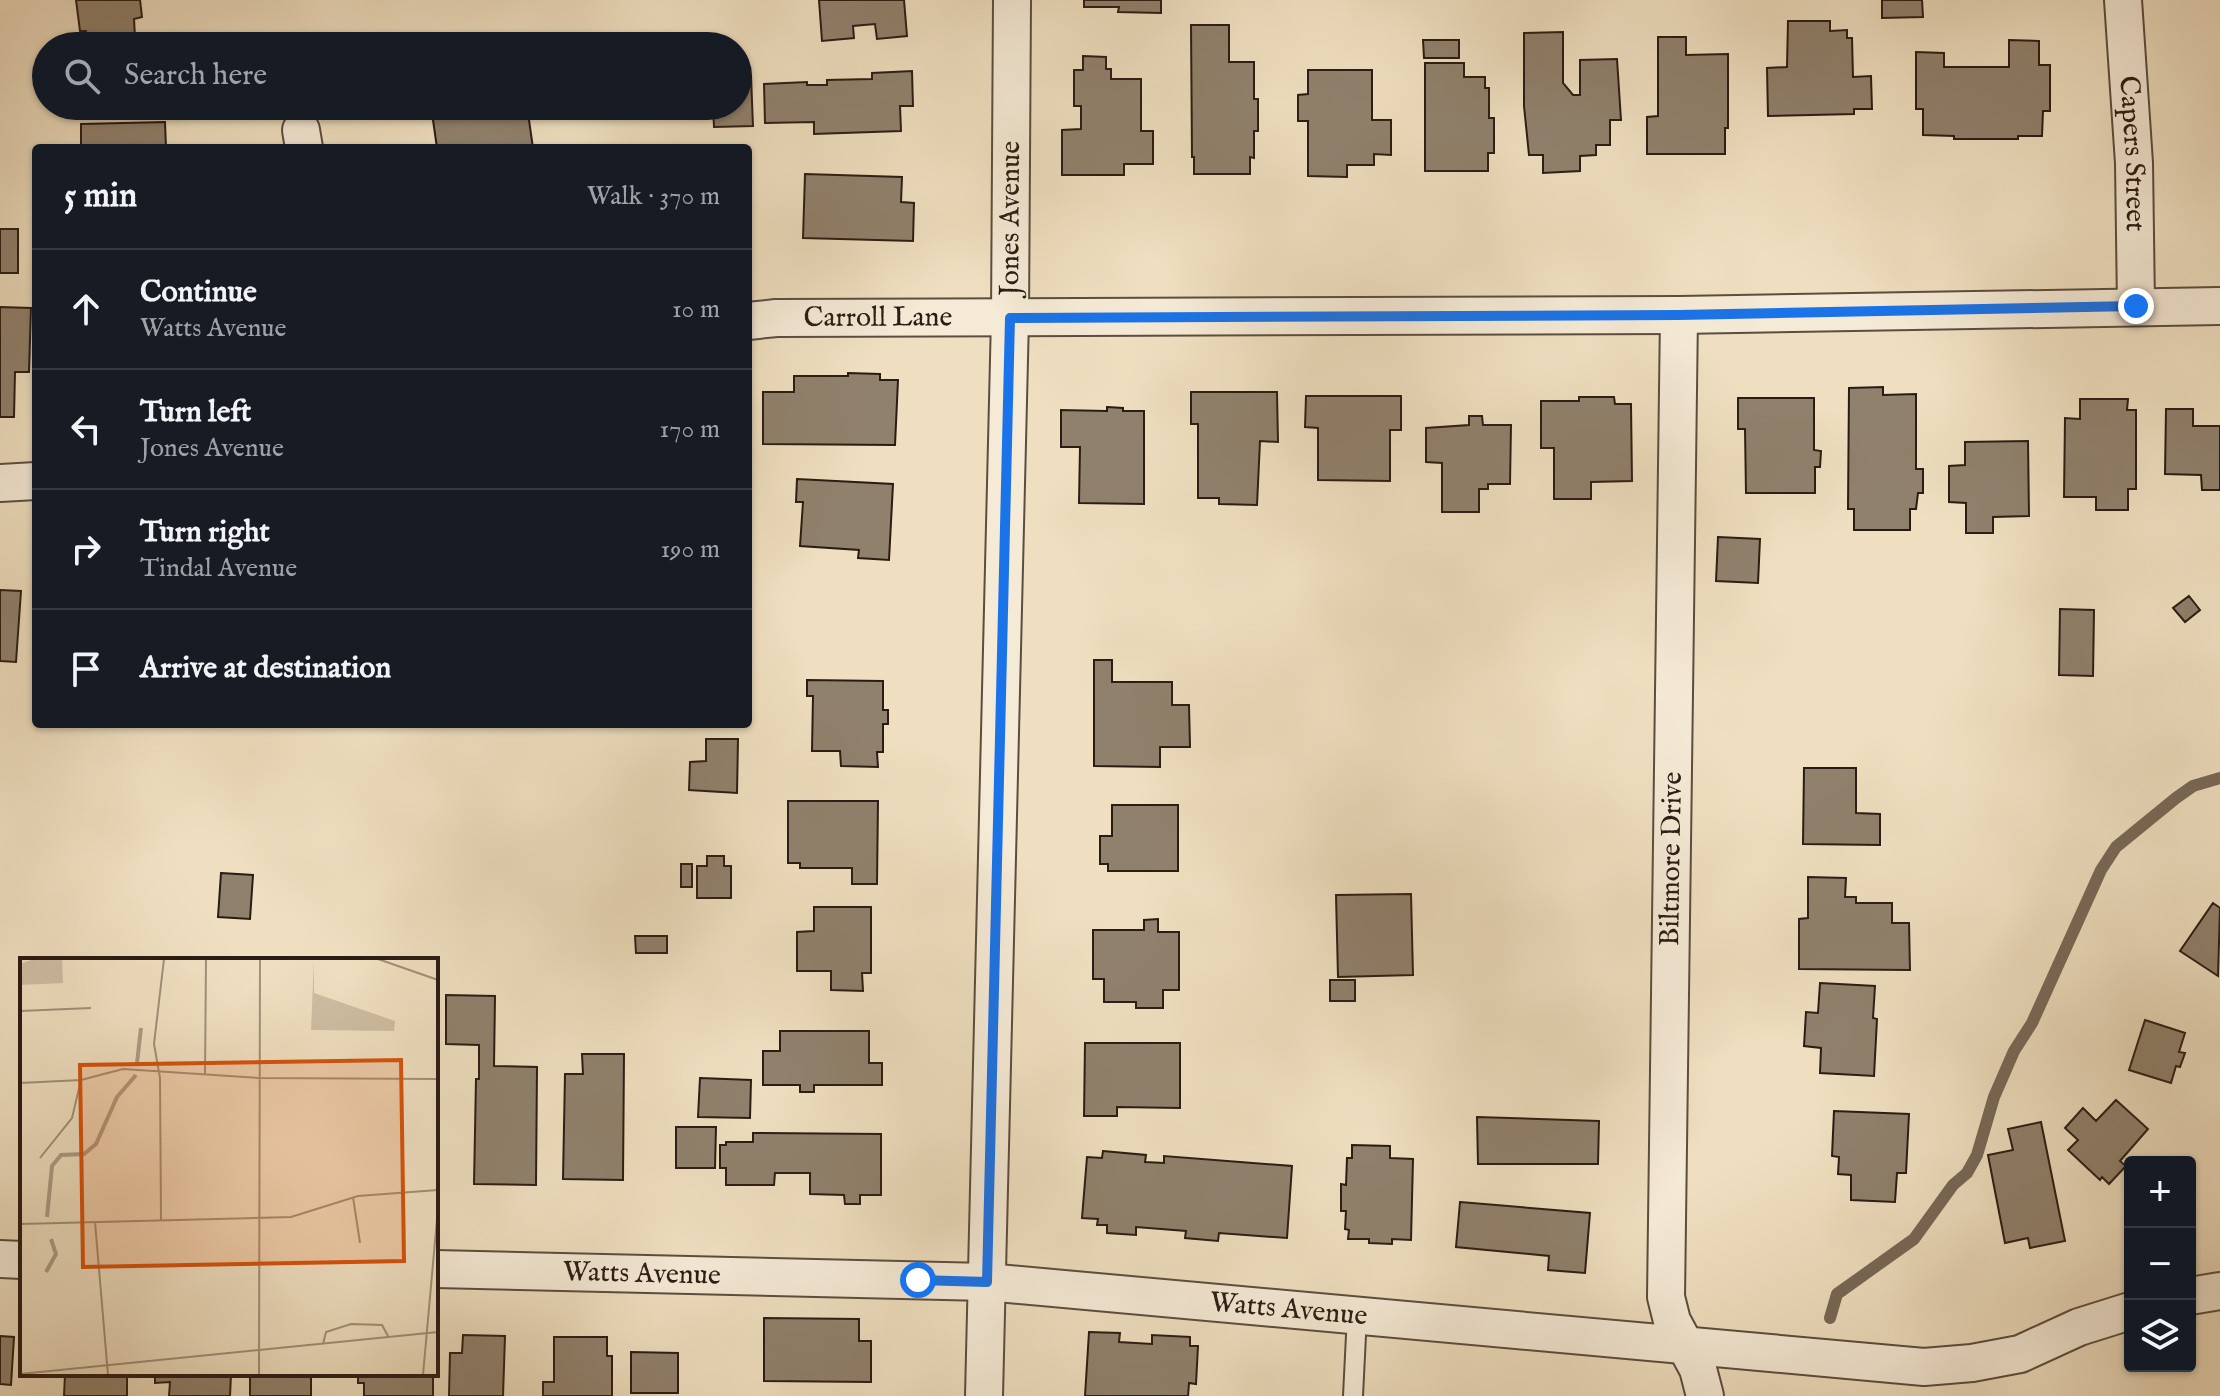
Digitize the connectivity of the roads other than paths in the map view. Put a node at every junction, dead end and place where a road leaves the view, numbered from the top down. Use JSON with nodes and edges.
{"nodes":[{"id":1,"x":1012,"y":0,"type":"edge"},
{"id":2,"x":2123,"y":0,"type":"edge"},
{"id":3,"x":2136,"y":306,"type":"junction"},
{"id":4,"x":2220,"y":306,"type":"edge"},
{"id":5,"x":1679,"y":315,"type":"junction"},
{"id":6,"x":1010,"y":318,"type":"junction"},
{"id":7,"x":752,"y":321,"type":"edge"},
{"id":8,"x":32,"y":481,"type":"edge"},
{"id":9,"x":0,"y":483,"type":"edge"},
{"id":10,"x":0,"y":1259,"type":"edge"},
{"id":11,"x":20,"y":1260,"type":"edge"},
{"id":12,"x":438,"y":1269,"type":"edge"},
{"id":13,"x":987,"y":1282,"type":"junction"},
{"id":14,"x":2124,"y":1313,"type":"edge"},
{"id":15,"x":1357,"y":1315,"type":"junction"},
{"id":16,"x":1685,"y":1344,"type":"junction"},
{"id":17,"x":984,"y":1396,"type":"edge"},
{"id":18,"x":1353,"y":1396,"type":"edge"},
{"id":19,"x":1705,"y":1396,"type":"edge"}],
"edges":[{"from":1,"to":6,"type":"street","name":"Jones Avenue"},
{"from":2,"to":3,"type":"street","name":"Capers Street"},
{"from":3,"to":4,"type":"street","name":"Carroll Lane"},
{"from":3,"to":5,"type":"street","name":"Carroll Lane"},
{"from":5,"to":6,"type":"street","name":"Carroll Lane"},
{"from":5,"to":16,"type":"street","name":"Biltmore Drive"},
{"from":6,"to":7,"type":"street","name":"Carroll Lane"},
{"from":6,"to":13,"type":"street","name":"Jones Avenue"},
{"from":8,"to":9,"type":"street"},
{"from":10,"to":11,"type":"street"},
{"from":12,"to":13,"type":"street","name":"Watts Avenue"},
{"from":13,"to":15,"type":"street","name":"Watts Avenue"},
{"from":13,"to":17,"type":"street","name":"Jones Avenue"},
{"from":14,"to":16,"type":"street","name":"Watts Avenue"},
{"from":15,"to":16,"type":"street","name":"Watts Avenue"},
{"from":15,"to":18,"type":"lane"},
{"from":16,"to":19,"type":"street","name":"Biltmore Drive"}]}
